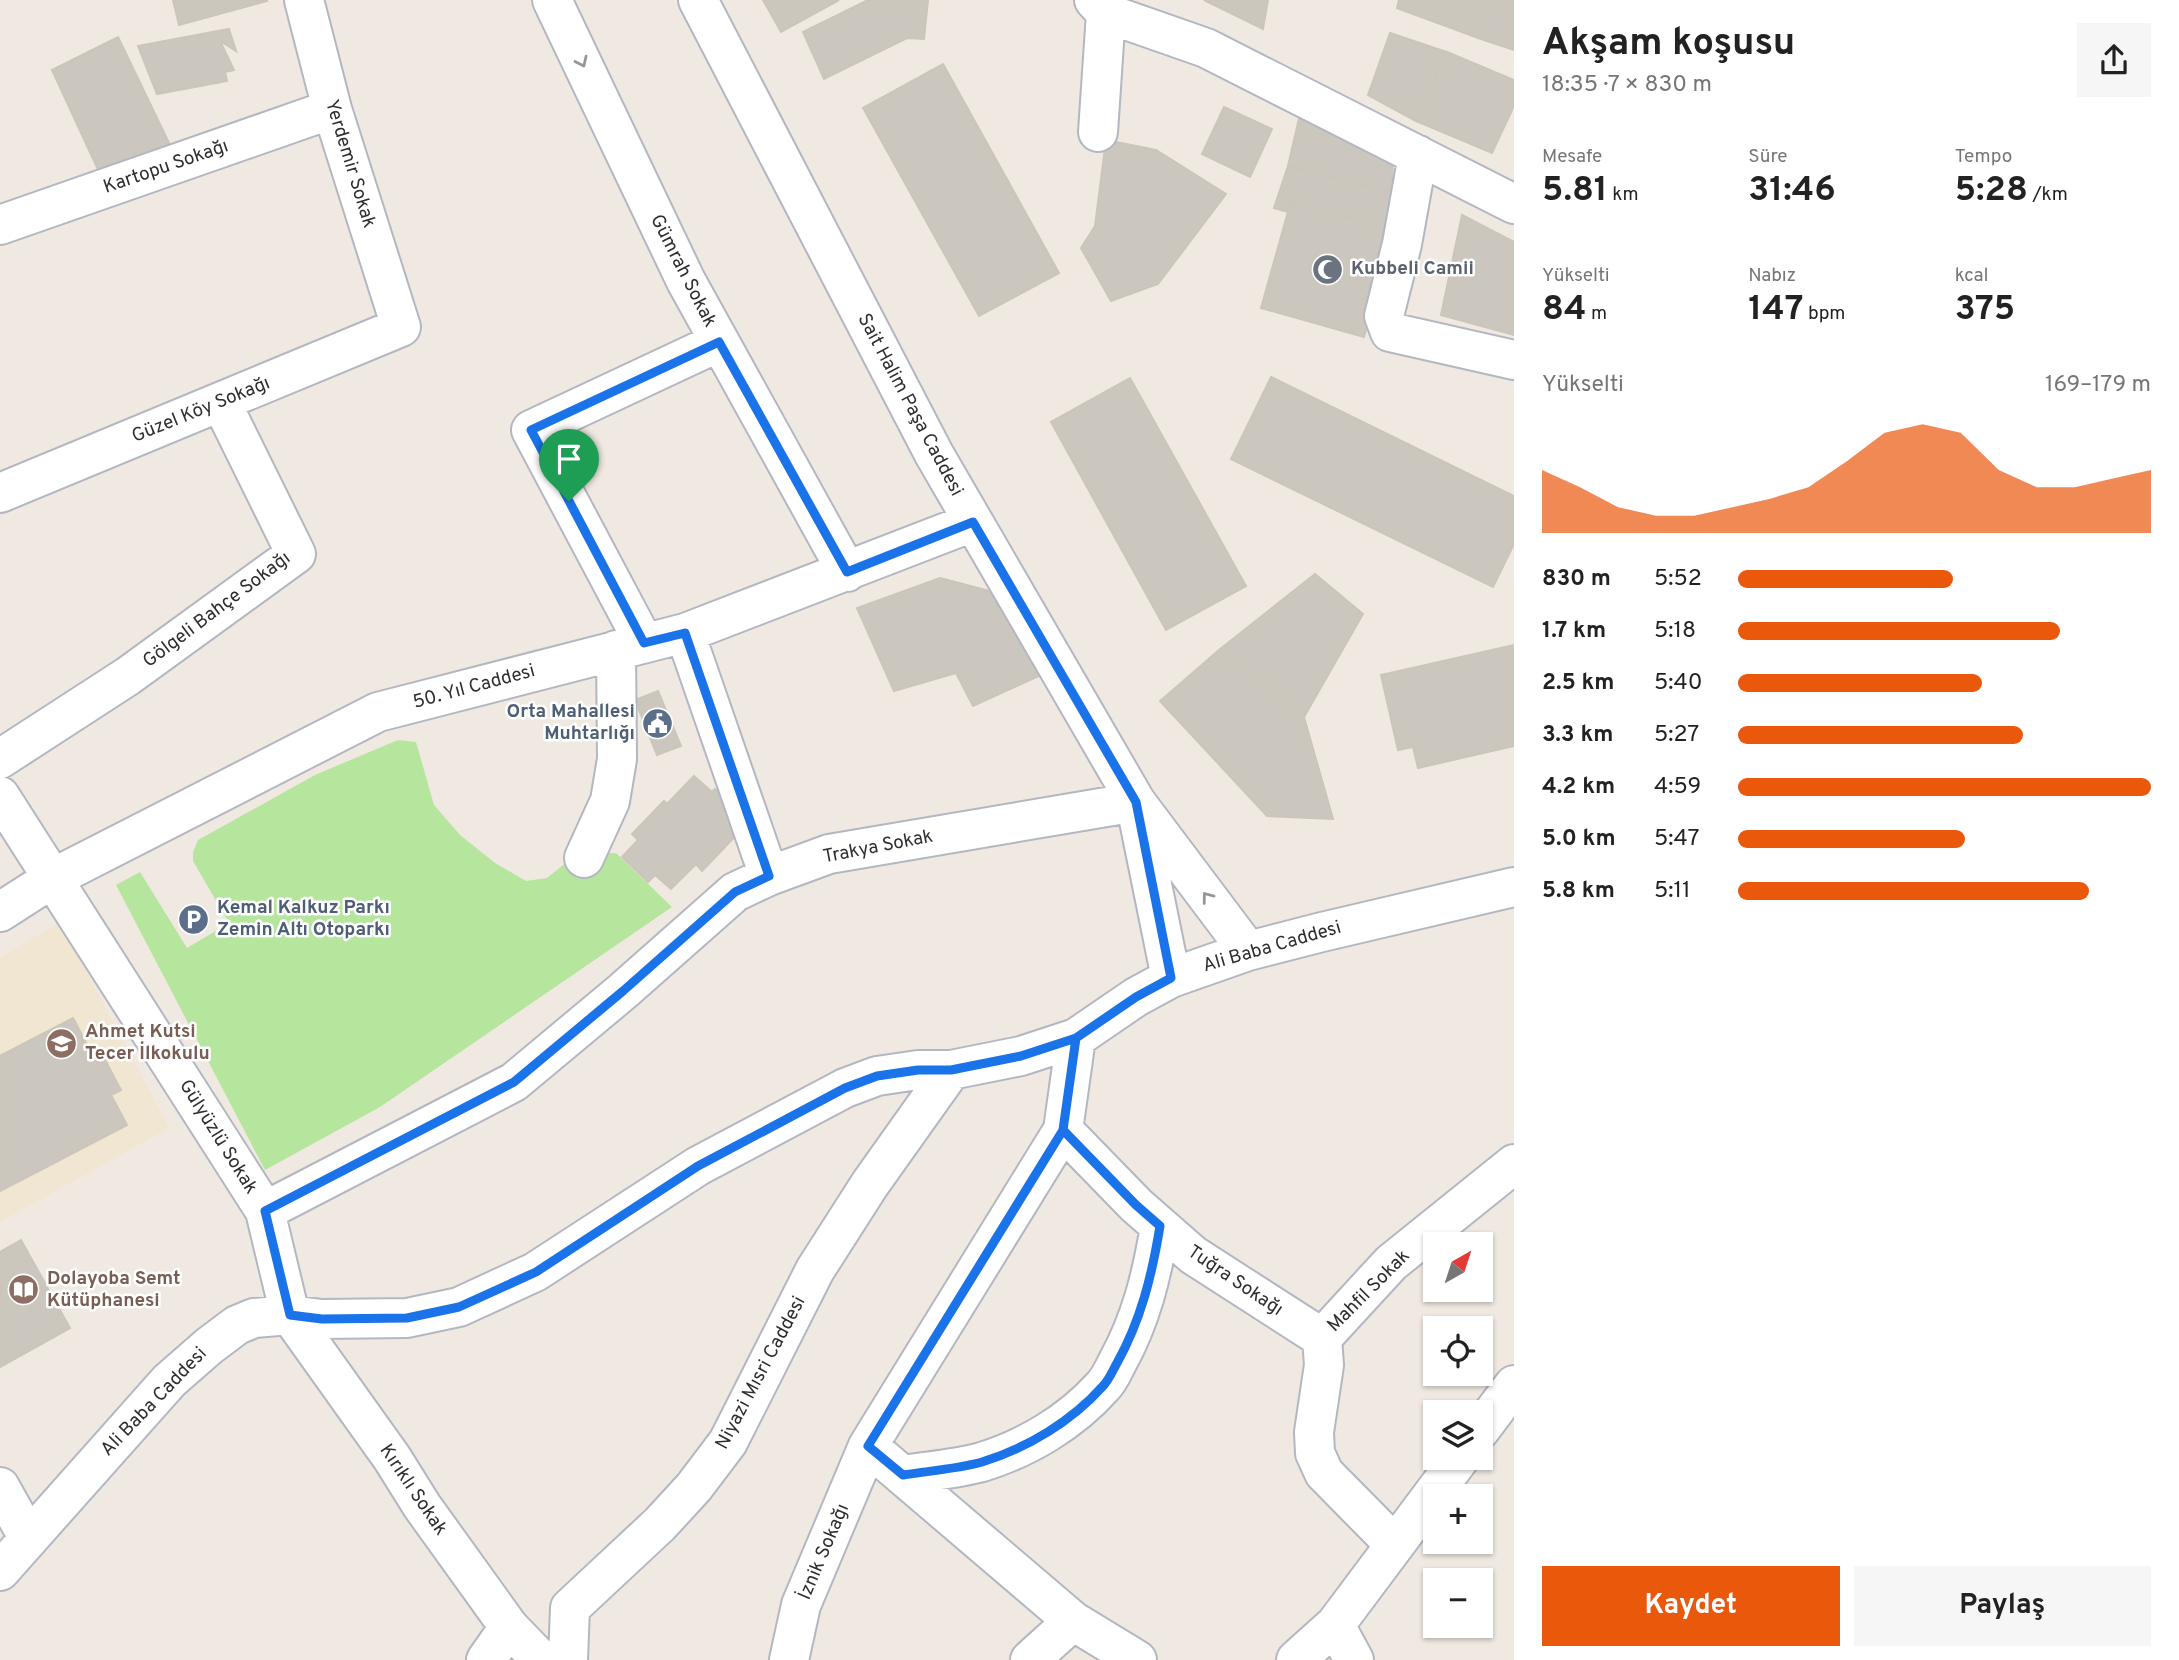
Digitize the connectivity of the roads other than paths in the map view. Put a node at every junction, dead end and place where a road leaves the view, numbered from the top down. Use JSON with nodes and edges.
{"nodes":[{"id":1,"x":304,"y":0,"type":"edge"},
{"id":2,"x":552,"y":0,"type":"edge"},
{"id":3,"x":698,"y":0,"type":"edge"},
{"id":4,"x":1100,"y":6,"type":"edge"},
{"id":5,"x":332,"y":109,"type":"junction"},
{"id":6,"x":1098,"y":132,"type":"dead end"},
{"id":7,"x":1418,"y":155,"type":"junction"},
{"id":8,"x":1514,"y":204,"type":"edge"},
{"id":9,"x":0,"y":225,"type":"edge"},
{"id":10,"x":401,"y":327,"type":"joint"},
{"id":11,"x":719,"y":342,"type":"junction"},
{"id":12,"x":1514,"y":360,"type":"edge"},
{"id":13,"x":221,"y":402,"type":"junction"},
{"id":14,"x":0,"y":493,"type":"edge"},
{"id":15,"x":973,"y":522,"type":"junction"},
{"id":16,"x":847,"y":572,"type":"junction"},
{"id":17,"x":685,"y":633,"type":"junction"},
{"id":18,"x":630,"y":647,"type":"junction"},
{"id":19,"x":0,"y":760,"type":"edge"},
{"id":20,"x":0,"y":796,"type":"edge"},
{"id":21,"x":1136,"y":802,"type":"junction"},
{"id":22,"x":583,"y":858,"type":"dead end"},
{"id":23,"x":769,"y":876,"type":"junction"},
{"id":24,"x":53,"y":878,"type":"junction"},
{"id":25,"x":1514,"y":887,"type":"edge"},
{"id":26,"x":0,"y":912,"type":"edge"},
{"id":27,"x":1248,"y":951,"type":"junction"},
{"id":28,"x":1171,"y":978,"type":"junction"},
{"id":29,"x":1076,"y":1038,"type":"junction"},
{"id":30,"x":951,"y":1070,"type":"junction"},
{"id":31,"x":1063,"y":1130,"type":"junction"},
{"id":32,"x":1514,"y":1164,"type":"edge"},
{"id":33,"x":265,"y":1211,"type":"junction"},
{"id":34,"x":1160,"y":1226,"type":"junction"},
{"id":35,"x":290,"y":1315,"type":"junction"},
{"id":36,"x":1322,"y":1338,"type":"junction"},
{"id":37,"x":1514,"y":1385,"type":"edge"},
{"id":38,"x":1493,"y":1413,"type":"edge"},
{"id":39,"x":868,"y":1446,"type":"junction"},
{"id":40,"x":1451,"y":1470,"type":"edge"},
{"id":41,"x":903,"y":1475,"type":"junction"},
{"id":42,"x":0,"y":1487,"type":"edge"},
{"id":43,"x":28,"y":1537,"type":"junction"},
{"id":44,"x":1395,"y":1545,"type":"junction"},
{"id":45,"x":0,"y":1571,"type":"edge"},
{"id":46,"x":1073,"y":1620,"type":"junction"},
{"id":47,"x":1335,"y":1625,"type":"junction"},
{"id":48,"x":509,"y":1627,"type":"junction"},
{"id":49,"x":486,"y":1660,"type":"edge"},
{"id":50,"x":541,"y":1660,"type":"edge"},
{"id":51,"x":568,"y":1660,"type":"edge"},
{"id":52,"x":789,"y":1660,"type":"edge"},
{"id":53,"x":1030,"y":1660,"type":"edge"},
{"id":54,"x":1137,"y":1660,"type":"edge"},
{"id":55,"x":1296,"y":1660,"type":"edge"},
{"id":56,"x":1354,"y":1660,"type":"edge"}],
"edges":[{"from":1,"to":5,"type":"street","name":"Yerdemir Sokak"},
{"from":2,"to":11,"type":"street","name":"Gümrah Sokak","one_way":true},
{"from":3,"to":15,"type":"street","name":"Sait Halim Paşa Caddesi"},
{"from":4,"to":6,"type":"street"},
{"from":4,"to":7,"type":"street"},
{"from":5,"to":9,"type":"street","name":"Kartopu Sokağı"},
{"from":5,"to":10,"type":"street","name":"Yerdemir Sokak"},
{"from":7,"to":8,"type":"street"},
{"from":7,"to":12,"type":"street"},
{"from":10,"to":13,"type":"street","name":"Güzel Köy Sokağı"},
{"from":11,"to":16,"type":"street","name":"Gümrah Sokak"},
{"from":11,"to":18,"type":"street"},
{"from":13,"to":14,"type":"street","name":"Güzel Köy Sokağı"},
{"from":13,"to":19,"type":"street","name":"Gölgeli Bahçe Sokağı"},
{"from":15,"to":16,"type":"street","name":"50. Yıl Caddesi"},
{"from":15,"to":21,"type":"street","name":"Sait Halim Paşa Caddesi"},
{"from":16,"to":17,"type":"street","name":"50. Yıl Caddesi"},
{"from":17,"to":18,"type":"street","name":"50. Yıl Caddesi"},
{"from":17,"to":23,"type":"street"},
{"from":18,"to":22,"type":"street"},
{"from":18,"to":24,"type":"street","name":"50. Yıl Caddesi"},
{"from":20,"to":24,"type":"street","name":"Gülyüzlü Sokak"},
{"from":21,"to":23,"type":"street","name":"Trakya Sokak"},
{"from":27,"to":21,"type":"street","one_way":true},
{"from":21,"to":28,"type":"street"},
{"from":23,"to":33,"type":"street","name":"Trakya Sokak"},
{"from":24,"to":26,"type":"street","name":"50. Yıl Caddesi"},
{"from":24,"to":33,"type":"street","name":"Gülyüzlü Sokak"},
{"from":25,"to":27,"type":"street","name":"Ali Baba Caddesi"},
{"from":27,"to":28,"type":"street","name":"Ali Baba Caddesi"},
{"from":28,"to":29,"type":"street","name":"Ali Baba Caddesi"},
{"from":29,"to":30,"type":"street","name":"Ali Baba Caddesi"},
{"from":29,"to":31,"type":"street"},
{"from":30,"to":35,"type":"street","name":"Ali Baba Caddesi"},
{"from":30,"to":51,"type":"street","name":"Niyazi Mısri Caddesi"},
{"from":31,"to":34,"type":"street","name":"Tuğra Sokağı"},
{"from":31,"to":39,"type":"street","name":"İznik Sokağı"},
{"from":32,"to":36,"type":"street","name":"Mahfil Sokak"},
{"from":33,"to":35,"type":"street","name":"Gülyüzlü Sokak"},
{"from":34,"to":36,"type":"street","name":"Tuğra Sokağı"},
{"from":34,"to":41,"type":"street"},
{"from":35,"to":43,"type":"street","name":"Ali Baba Caddesi"},
{"from":35,"to":48,"type":"street","name":"Kırıklı Sokak"},
{"from":36,"to":44,"type":"street"},
{"from":37,"to":38,"type":"street"},
{"from":39,"to":41,"type":"street"},
{"from":39,"to":52,"type":"street","name":"İznik Sokağı"},
{"from":40,"to":44,"type":"street"},
{"from":41,"to":46,"type":"street"},
{"from":42,"to":43,"type":"street"},
{"from":43,"to":45,"type":"street","name":"Ali Baba Caddesi"},
{"from":44,"to":47,"type":"street"},
{"from":46,"to":53,"type":"street"},
{"from":46,"to":54,"type":"street"},
{"from":47,"to":55,"type":"street"},
{"from":47,"to":56,"type":"street"},
{"from":48,"to":49,"type":"street"},
{"from":48,"to":50,"type":"street","name":"Kırıklı Sokak"}]}
